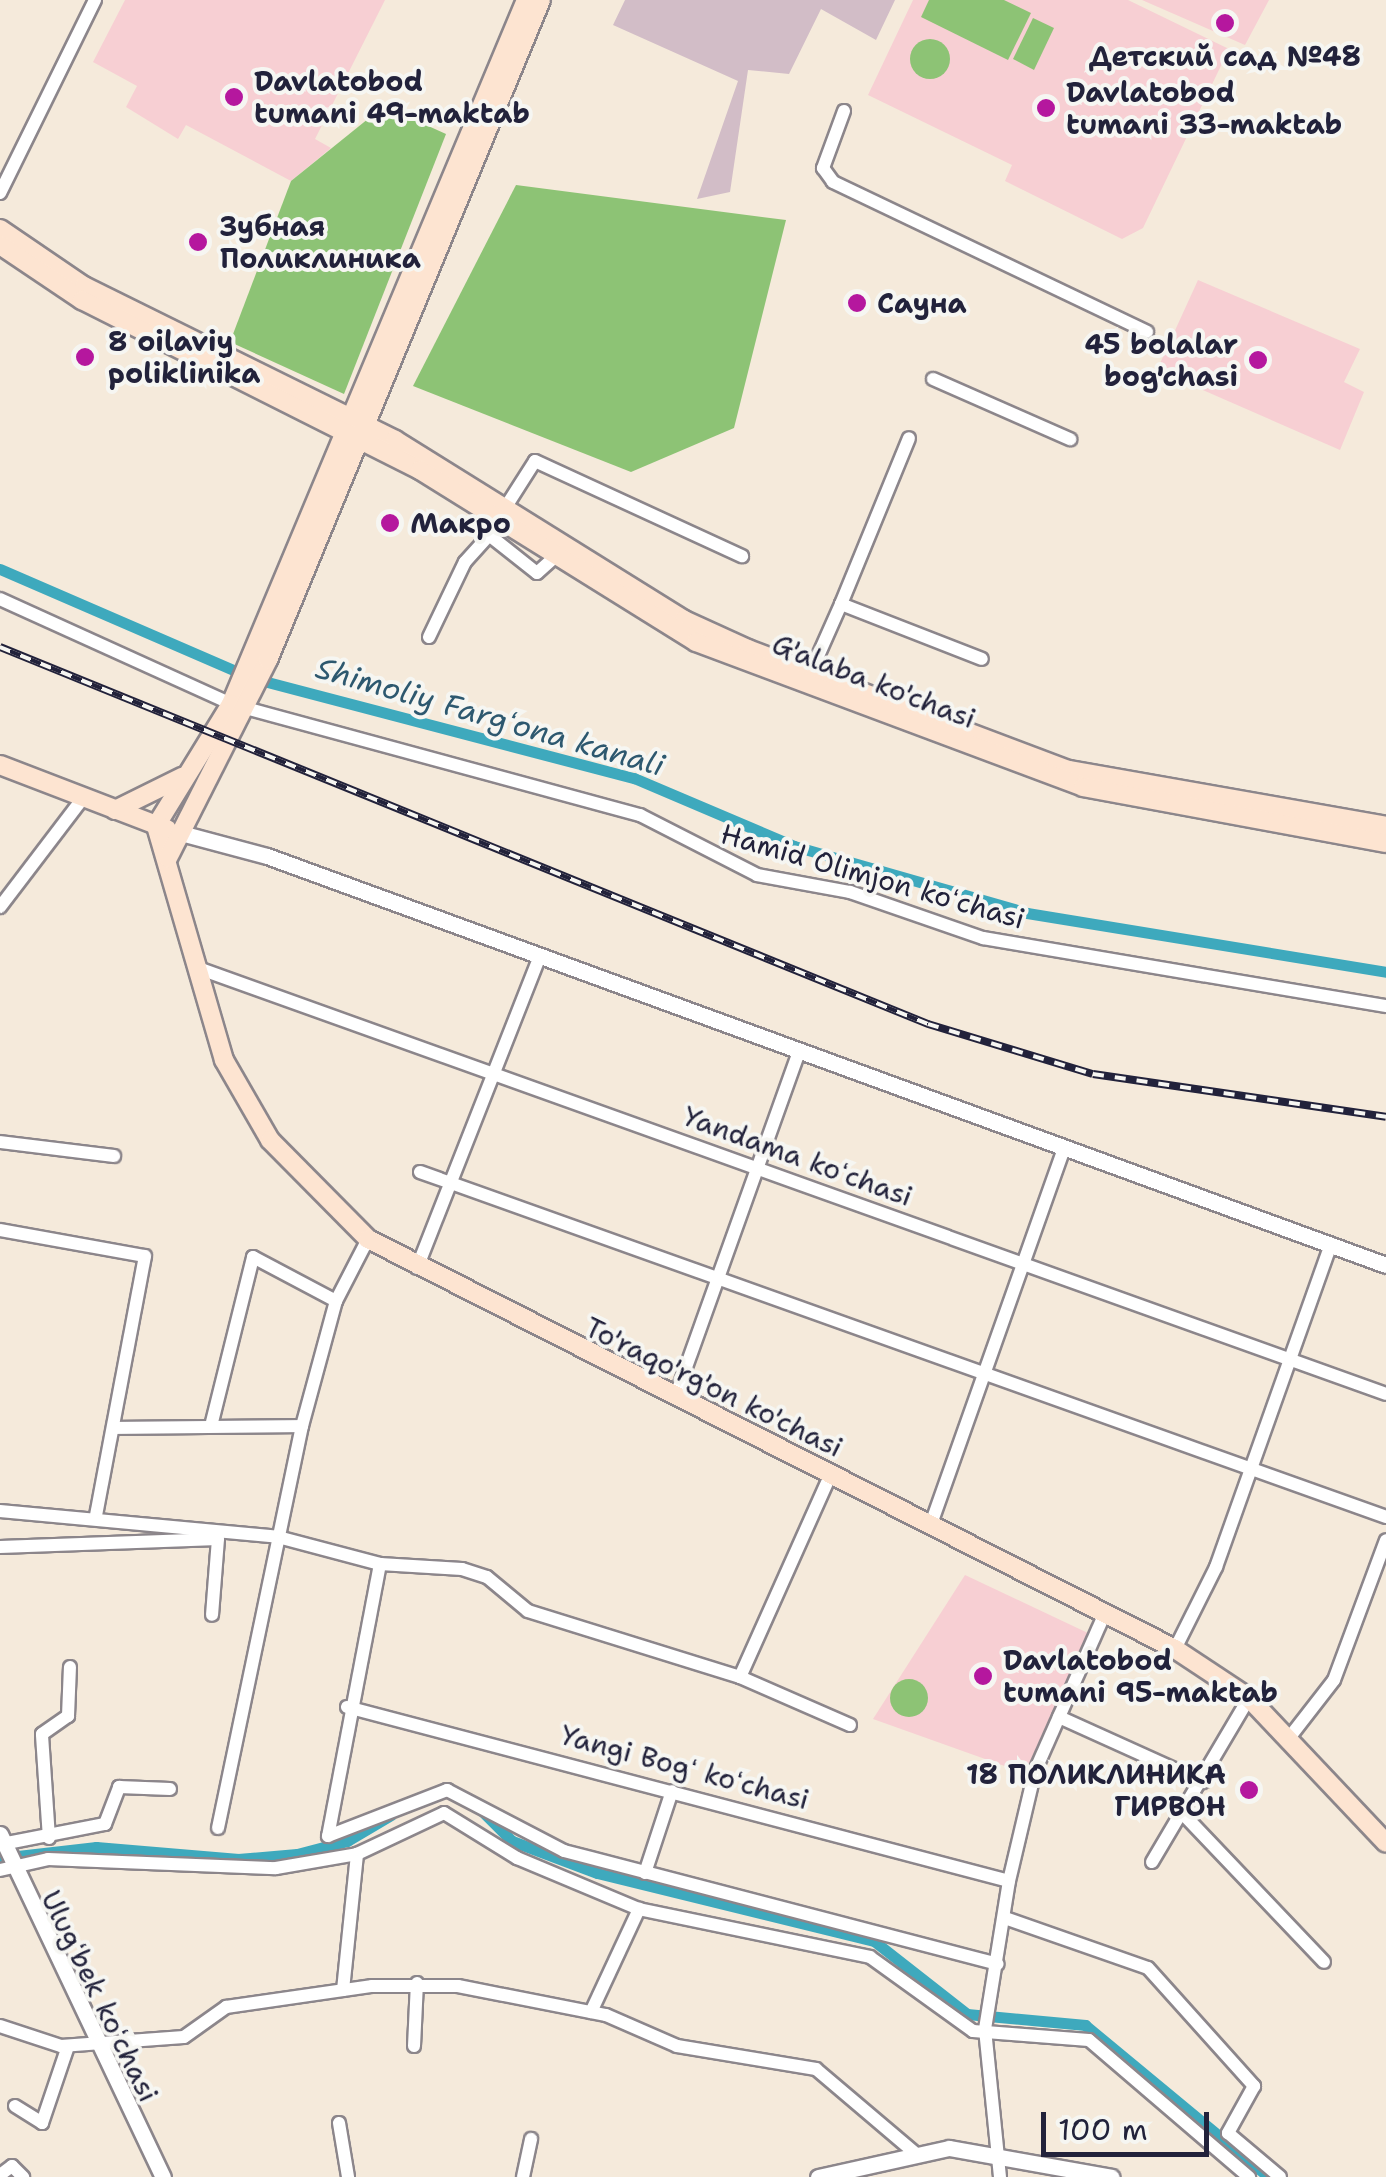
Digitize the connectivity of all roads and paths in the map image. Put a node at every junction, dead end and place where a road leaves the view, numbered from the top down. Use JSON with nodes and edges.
{"nodes":[{"id":1,"x":94,"y":0,"type":"edge"},
{"id":2,"x":526,"y":0,"type":"edge"},
{"id":3,"x":541,"y":0,"type":"edge"},
{"id":4,"x":844,"y":111,"type":"dead end"},
{"id":5,"x":0,"y":192,"type":"edge"},
{"id":6,"x":0,"y":230,"type":"edge"},
{"id":7,"x":0,"y":245,"type":"edge"},
{"id":8,"x":1147,"y":332,"type":"dead end"},
{"id":9,"x":933,"y":379,"type":"dead end"},
{"id":10,"x":353,"y":428,"type":"junction"},
{"id":11,"x":908,"y":438,"type":"dead end"},
{"id":12,"x":1070,"y":439,"type":"dead end"},
{"id":13,"x":503,"y":511,"type":"junction"},
{"id":14,"x":489,"y":536,"type":"junction"},
{"id":15,"x":560,"y":552,"type":"junction"},
{"id":16,"x":742,"y":556,"type":"dead end"},
{"id":17,"x":0,"y":599,"type":"edge"},
{"id":18,"x":841,"y":604,"type":"junction"},
{"id":19,"x":429,"y":637,"type":"dead end"},
{"id":20,"x":982,"y":660,"type":"dead end"},
{"id":21,"x":810,"y":674,"type":"junction"},
{"id":22,"x":239,"y":706,"type":"junction"},
{"id":23,"x":0,"y":765,"type":"edge"},
{"id":24,"x":190,"y":770,"type":"junction"},
{"id":25,"x":83,"y":798,"type":"junction"},
{"id":26,"x":1174,"y":799,"type":"junction"},
{"id":27,"x":115,"y":810,"type":"junction"},
{"id":28,"x":156,"y":826,"type":"junction"},
{"id":29,"x":1386,"y":826,"type":"edge"},
{"id":30,"x":177,"y":832,"type":"junction"},
{"id":31,"x":1386,"y":843,"type":"edge"},
{"id":32,"x":168,"y":858,"type":"junction"},
{"id":33,"x":0,"y":908,"type":"edge"},
{"id":34,"x":539,"y":959,"type":"junction"},
{"id":35,"x":193,"y":966,"type":"junction"},
{"id":36,"x":1386,"y":1006,"type":"edge"},
{"id":37,"x":798,"y":1054,"type":"junction"},
{"id":38,"x":493,"y":1072,"type":"junction"},
{"id":39,"x":0,"y":1142,"type":"edge"},
{"id":40,"x":1064,"y":1148,"type":"junction"},
{"id":41,"x":114,"y":1156,"type":"dead end"},
{"id":42,"x":758,"y":1168,"type":"junction"},
{"id":43,"x":420,"y":1172,"type":"dead end"},
{"id":44,"x":454,"y":1182,"type":"junction"},
{"id":45,"x":0,"y":1230,"type":"edge"},
{"id":46,"x":368,"y":1239,"type":"junction"},
{"id":47,"x":1331,"y":1244,"type":"junction"},
{"id":48,"x":1024,"y":1263,"type":"junction"},
{"id":49,"x":1386,"y":1264,"type":"edge"},
{"id":50,"x":417,"y":1268,"type":"junction"},
{"id":51,"x":718,"y":1280,"type":"junction"},
{"id":52,"x":336,"y":1300,"type":"junction"},
{"id":53,"x":1289,"y":1359,"type":"junction"},
{"id":54,"x":985,"y":1371,"type":"junction"},
{"id":55,"x":1386,"y":1394,"type":"edge"},
{"id":56,"x":674,"y":1398,"type":"junction"},
{"id":57,"x":212,"y":1422,"type":"junction"},
{"id":58,"x":302,"y":1426,"type":"junction"},
{"id":59,"x":115,"y":1428,"type":"junction"},
{"id":60,"x":1248,"y":1469,"type":"junction"},
{"id":61,"x":830,"y":1476,"type":"junction"},
{"id":62,"x":0,"y":1510,"type":"edge"},
{"id":63,"x":96,"y":1516,"type":"junction"},
{"id":64,"x":1386,"y":1517,"type":"edge"},
{"id":65,"x":930,"y":1524,"type":"junction"},
{"id":66,"x":278,"y":1537,"type":"junction"},
{"id":67,"x":1386,"y":1540,"type":"edge"},
{"id":68,"x":0,"y":1547,"type":"edge"},
{"id":69,"x":380,"y":1564,"type":"junction"},
{"id":70,"x":1105,"y":1614,"type":"junction"},
{"id":71,"x":212,"y":1615,"type":"dead end"},
{"id":72,"x":1174,"y":1649,"type":"junction"},
{"id":73,"x":70,"y":1667,"type":"dead end"},
{"id":74,"x":740,"y":1678,"type":"junction"},
{"id":75,"x":1250,"y":1698,"type":"junction"},
{"id":76,"x":347,"y":1707,"type":"junction"},
{"id":77,"x":1059,"y":1717,"type":"junction"},
{"id":78,"x":850,"y":1725,"type":"dead end"},
{"id":79,"x":1289,"y":1738,"type":"junction"},
{"id":80,"x":1203,"y":1782,"type":"junction"},
{"id":81,"x":170,"y":1789,"type":"dead end"},
{"id":82,"x":672,"y":1791,"type":"junction"},
{"id":83,"x":1186,"y":1817,"type":"junction"},
{"id":84,"x":218,"y":1828,"type":"dead end"},
{"id":85,"x":49,"y":1838,"type":"junction"},
{"id":86,"x":1,"y":1839,"type":"edge"},
{"id":87,"x":1386,"y":1843,"type":"edge"},
{"id":88,"x":356,"y":1854,"type":"junction"},
{"id":89,"x":1152,"y":1862,"type":"dead end"},
{"id":90,"x":4,"y":1869,"type":"edge"},
{"id":91,"x":645,"y":1874,"type":"junction"},
{"id":92,"x":1009,"y":1881,"type":"junction"},
{"id":93,"x":639,"y":1909,"type":"junction"},
{"id":94,"x":1004,"y":1918,"type":"junction"},
{"id":95,"x":1324,"y":1962,"type":"dead end"},
{"id":96,"x":998,"y":1964,"type":"junction"},
{"id":97,"x":418,"y":1983,"type":"junction"},
{"id":98,"x":343,"y":1990,"type":"junction"},
{"id":99,"x":590,"y":2012,"type":"junction"},
{"id":100,"x":0,"y":2026,"type":"edge"},
{"id":101,"x":987,"y":2032,"type":"junction"},
{"id":102,"x":92,"y":2041,"type":"junction"},
{"id":103,"x":68,"y":2046,"type":"junction"},
{"id":104,"x":414,"y":2046,"type":"dead end"},
{"id":105,"x":15,"y":2106,"type":"dead end"},
{"id":106,"x":340,"y":2123,"type":"dead end"},
{"id":107,"x":531,"y":2138,"type":"dead end"},
{"id":108,"x":915,"y":2153,"type":"junction"},
{"id":109,"x":1004,"y":2156,"type":"junction"},
{"id":110,"x":0,"y":2175,"type":"edge"},
{"id":111,"x":23,"y":2177,"type":"edge"},
{"id":112,"x":163,"y":2177,"type":"edge"},
{"id":113,"x":348,"y":2177,"type":"edge"},
{"id":114,"x":523,"y":2177,"type":"edge"},
{"id":115,"x":818,"y":2177,"type":"edge"},
{"id":116,"x":1000,"y":2177,"type":"edge"},
{"id":117,"x":1110,"y":2177,"type":"edge"},
{"id":118,"x":1249,"y":2177,"type":"edge"},
{"id":119,"x":1280,"y":2177,"type":"edge"}],
"edges":[{"from":1,"to":5,"type":"street"},
{"from":2,"to":10,"type":"main road"},
{"from":3,"to":10,"type":"main road"},
{"from":4,"to":8,"type":"street"},
{"from":6,"to":10,"type":"main road"},
{"from":7,"to":10,"type":"main road"},
{"from":9,"to":12,"type":"street"},
{"from":10,"to":13,"type":"main road","name":"G'alaba ko'chasi"},
{"from":10,"to":22,"type":"main road"},
{"from":11,"to":18,"type":"street"},
{"from":13,"to":14,"type":"street"},
{"from":13,"to":15,"type":"main road","name":"G'alaba ko'chasi"},
{"from":13,"to":16,"type":"street"},
{"from":14,"to":15,"type":"street"},
{"from":14,"to":19,"type":"street"},
{"from":15,"to":21,"type":"main road","name":"G'alaba ko'chasi"},
{"from":15,"to":26,"type":"main road","name":"G'alaba ko'chasi"},
{"from":17,"to":22,"type":"street","name":"Hamid Olimjon koʻchasi"},
{"from":18,"to":20,"type":"street"},
{"from":18,"to":21,"type":"street"},
{"from":21,"to":26,"type":"main road","name":"G'alaba ko'chasi"},
{"from":22,"to":24,"type":"main road"},
{"from":22,"to":30,"type":"main road"},
{"from":22,"to":36,"type":"street","name":"Hamid Olimjon koʻchasi"},
{"from":23,"to":25,"type":"main road"},
{"from":24,"to":27,"type":"main road"},
{"from":24,"to":28,"type":"main road"},
{"from":25,"to":27,"type":"main road"},
{"from":25,"to":33,"type":"street"},
{"from":26,"to":29,"type":"main road","name":"G'alaba ko'chasi"},
{"from":26,"to":31,"type":"main road","name":"G'alaba ko'chasi"},
{"from":27,"to":28,"type":"main road"},
{"from":28,"to":30,"type":"main road"},
{"from":28,"to":32,"type":"main road","name":"To'raqo'rg'on ko'chasi"},
{"from":30,"to":32,"type":"main road"},
{"from":30,"to":34,"type":"street"},
{"from":32,"to":35,"type":"main road","name":"To'raqo'rg'on ko'chasi"},
{"from":34,"to":37,"type":"street"},
{"from":34,"to":38,"type":"street"},
{"from":35,"to":38,"type":"street","name":"Yandama koʻchasi"},
{"from":35,"to":46,"type":"main road","name":"To'raqo'rg'on ko'chasi"},
{"from":37,"to":40,"type":"street"},
{"from":37,"to":42,"type":"street"},
{"from":38,"to":42,"type":"street","name":"Yandama koʻchasi"},
{"from":38,"to":44,"type":"street"},
{"from":39,"to":41,"type":"street"},
{"from":40,"to":47,"type":"street"},
{"from":40,"to":48,"type":"street"},
{"from":42,"to":48,"type":"street","name":"Yandama koʻchasi"},
{"from":42,"to":51,"type":"street"},
{"from":43,"to":44,"type":"street"},
{"from":44,"to":50,"type":"street"},
{"from":44,"to":51,"type":"street"},
{"from":45,"to":59,"type":"street"},
{"from":46,"to":50,"type":"main road","name":"To'raqo'rg'on ko'chasi"},
{"from":46,"to":52,"type":"street"},
{"from":47,"to":49,"type":"street"},
{"from":47,"to":53,"type":"street"},
{"from":48,"to":53,"type":"street","name":"Yandama koʻchasi"},
{"from":48,"to":54,"type":"street"},
{"from":50,"to":56,"type":"main road","name":"To'raqo'rg'on ko'chasi"},
{"from":51,"to":54,"type":"street"},
{"from":51,"to":56,"type":"street"},
{"from":52,"to":57,"type":"street"},
{"from":52,"to":58,"type":"street"},
{"from":53,"to":55,"type":"street","name":"Yandama koʻchasi"},
{"from":53,"to":60,"type":"street"},
{"from":54,"to":60,"type":"street"},
{"from":54,"to":65,"type":"street"},
{"from":56,"to":61,"type":"main road","name":"To'raqo'rg'on ko'chasi"},
{"from":57,"to":58,"type":"street"},
{"from":57,"to":59,"type":"street"},
{"from":58,"to":66,"type":"street"},
{"from":59,"to":63,"type":"street"},
{"from":60,"to":64,"type":"street"},
{"from":60,"to":72,"type":"street"},
{"from":61,"to":65,"type":"main road","name":"To'raqo'rg'on ko'chasi"},
{"from":61,"to":74,"type":"street"},
{"from":62,"to":63,"type":"street"},
{"from":63,"to":66,"type":"street"},
{"from":65,"to":70,"type":"main road","name":"To'raqo'rg'on ko'chasi"},
{"from":66,"to":69,"type":"street"},
{"from":66,"to":84,"type":"street"},
{"from":67,"to":79,"type":"street"},
{"from":68,"to":71,"type":"street"},
{"from":69,"to":74,"type":"street"},
{"from":69,"to":76,"type":"street"},
{"from":70,"to":72,"type":"main road","name":"To'raqo'rg'on ko'chasi"},
{"from":70,"to":77,"type":"street"},
{"from":72,"to":75,"type":"main road","name":"To'raqo'rg'on ko'chasi"},
{"from":73,"to":85,"type":"street"},
{"from":74,"to":78,"type":"street"},
{"from":75,"to":79,"type":"main road","name":"To'raqo'rg'on ko'chasi"},
{"from":75,"to":80,"type":"street"},
{"from":76,"to":82,"type":"street","name":"Yangi Bogʻ koʻchasi"},
{"from":76,"to":91,"type":"street"},
{"from":77,"to":80,"type":"street"},
{"from":77,"to":92,"type":"street"},
{"from":79,"to":87,"type":"main road","name":"To'raqo'rg'on ko'chasi"},
{"from":80,"to":83,"type":"street"},
{"from":81,"to":85,"type":"street"},
{"from":82,"to":91,"type":"street"},
{"from":82,"to":92,"type":"street","name":"Yangi Bogʻ koʻchasi"},
{"from":83,"to":89,"type":"street"},
{"from":83,"to":95,"type":"street"},
{"from":85,"to":86,"type":"street"},
{"from":86,"to":90,"type":"street","name":"Ulugʻbek koʻchasi"},
{"from":88,"to":90,"type":"street"},
{"from":88,"to":93,"type":"street"},
{"from":88,"to":98,"type":"street"},
{"from":90,"to":102,"type":"street","name":"Ulugʻbek koʻchasi"},
{"from":91,"to":96,"type":"street"},
{"from":92,"to":94,"type":"street"},
{"from":93,"to":99,"type":"street"},
{"from":93,"to":101,"type":"street"},
{"from":94,"to":96,"type":"street"},
{"from":94,"to":119,"type":"street"},
{"from":96,"to":101,"type":"street"},
{"from":97,"to":98,"type":"street"},
{"from":97,"to":99,"type":"street"},
{"from":97,"to":104,"type":"street"},
{"from":98,"to":102,"type":"street"},
{"from":99,"to":108,"type":"street"},
{"from":100,"to":103,"type":"street"},
{"from":101,"to":109,"type":"street"},
{"from":101,"to":118,"type":"street"},
{"from":102,"to":103,"type":"street"},
{"from":102,"to":112,"type":"street","name":"Ulugʻbek koʻchasi"},
{"from":103,"to":105,"type":"street"},
{"from":106,"to":113,"type":"street"},
{"from":107,"to":114,"type":"street"},
{"from":108,"to":109,"type":"street"},
{"from":108,"to":115,"type":"street"},
{"from":109,"to":116,"type":"street"},
{"from":109,"to":117,"type":"street"},
{"from":110,"to":111,"type":"street"}]}
